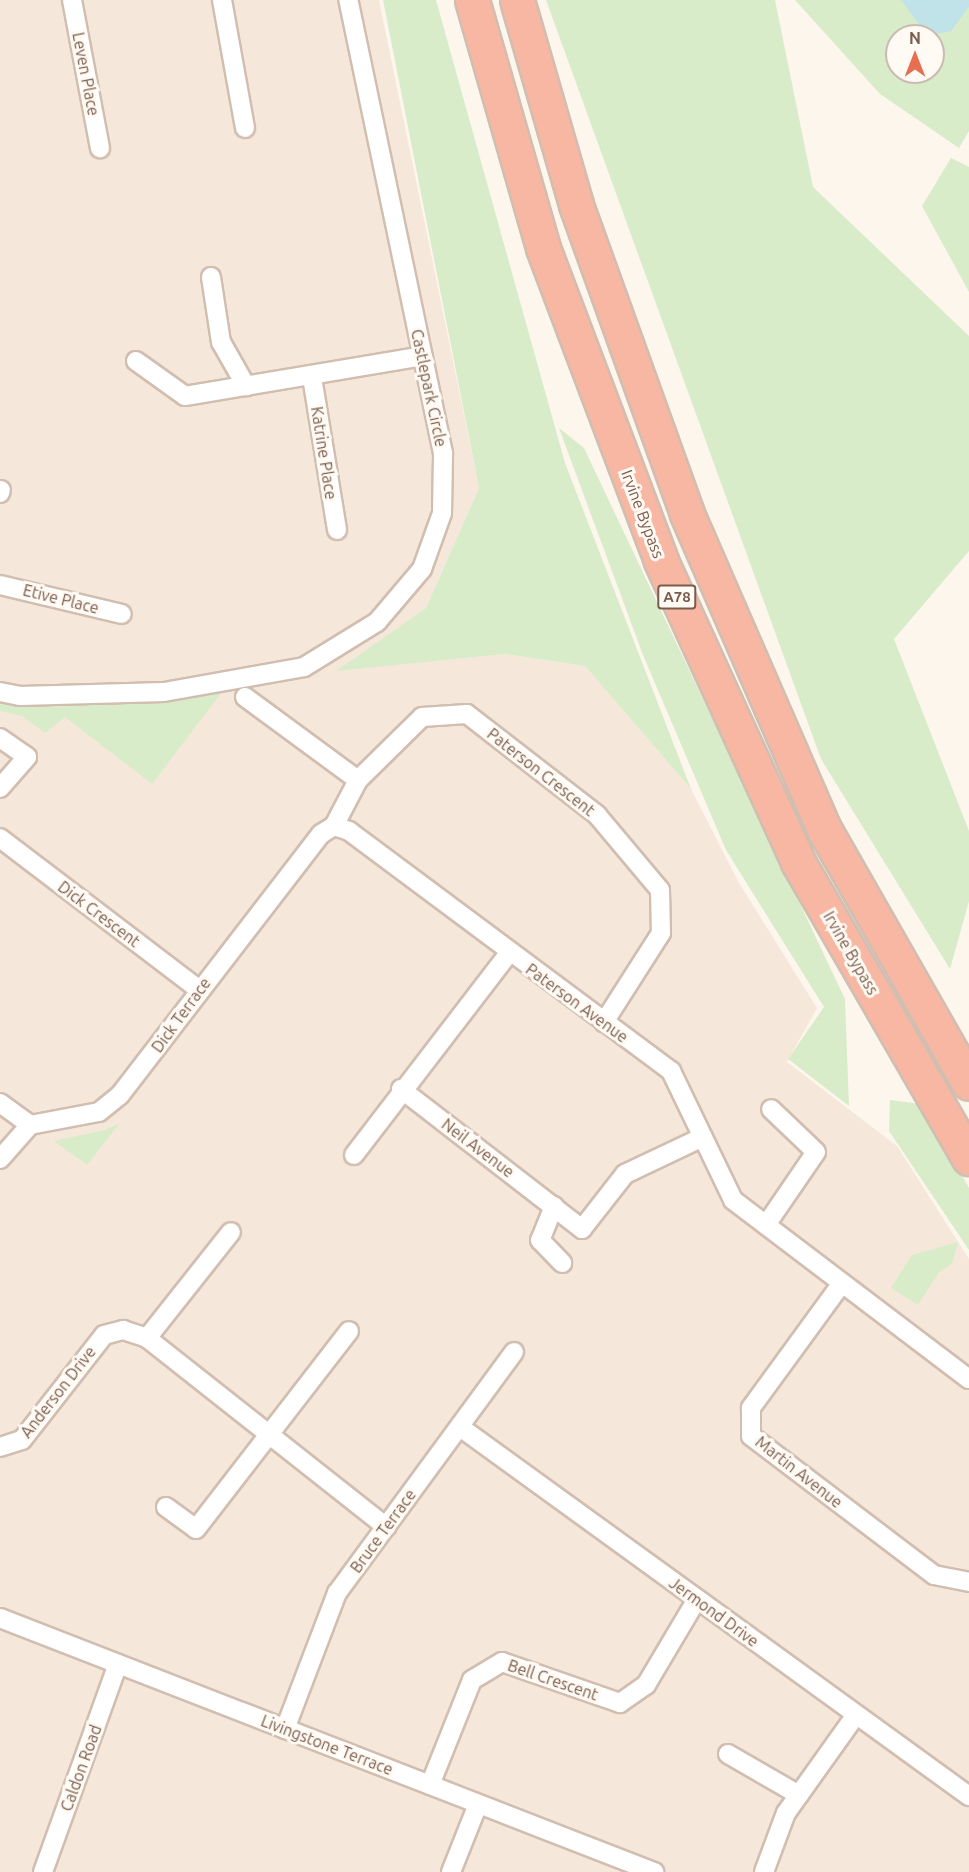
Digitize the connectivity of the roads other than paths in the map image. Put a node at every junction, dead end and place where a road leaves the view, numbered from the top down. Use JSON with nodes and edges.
{"nodes":[{"id":1,"x":72,"y":0,"type":"edge"},
{"id":2,"x":222,"y":0,"type":"edge"},
{"id":3,"x":348,"y":0,"type":"edge"},
{"id":4,"x":472,"y":0,"type":"edge"},
{"id":5,"x":517,"y":0,"type":"edge"},
{"id":6,"x":245,"y":128,"type":"dead end"},
{"id":7,"x":100,"y":148,"type":"dead end"},
{"id":8,"x":211,"y":277,"type":"dead end"},
{"id":9,"x":423,"y":356,"type":"junction"},
{"id":10,"x":136,"y":361,"type":"dead end"},
{"id":11,"x":312,"y":377,"type":"junction"},
{"id":12,"x":246,"y":386,"type":"junction"},
{"id":13,"x":337,"y":530,"type":"dead end"},
{"id":14,"x":0,"y":585,"type":"edge"},
{"id":15,"x":122,"y":614,"type":"dead end"},
{"id":16,"x":0,"y":692,"type":"edge"},
{"id":17,"x":245,"y":697,"type":"dead end"},
{"id":18,"x":0,"y":738,"type":"edge"},
{"id":19,"x":358,"y":780,"type":"junction"},
{"id":20,"x":0,"y":788,"type":"edge"},
{"id":21,"x":334,"y":826,"type":"junction"},
{"id":22,"x":0,"y":838,"type":"edge"},
{"id":23,"x":508,"y":954,"type":"junction"},
{"id":24,"x":198,"y":989,"type":"junction"},
{"id":25,"x":603,"y":1022,"type":"junction"},
{"id":26,"x":969,"y":1083,"type":"edge"},
{"id":27,"x":401,"y":1089,"type":"junction"},
{"id":28,"x":0,"y":1103,"type":"edge"},
{"id":29,"x":771,"y":1109,"type":"dead end"},
{"id":30,"x":30,"y":1125,"type":"junction"},
{"id":31,"x":703,"y":1137,"type":"junction"},
{"id":32,"x":354,"y":1155,"type":"dead end"},
{"id":33,"x":969,"y":1158,"type":"edge"},
{"id":34,"x":0,"y":1159,"type":"edge"},
{"id":35,"x":554,"y":1206,"type":"junction"},
{"id":36,"x":766,"y":1225,"type":"junction"},
{"id":37,"x":231,"y":1232,"type":"dead end"},
{"id":38,"x":562,"y":1263,"type":"dead end"},
{"id":39,"x":842,"y":1283,"type":"junction"},
{"id":40,"x":349,"y":1331,"type":"dead end"},
{"id":41,"x":147,"y":1338,"type":"junction"},
{"id":42,"x":514,"y":1352,"type":"dead end"},
{"id":43,"x":969,"y":1379,"type":"edge"},
{"id":44,"x":460,"y":1427,"type":"junction"},
{"id":45,"x":269,"y":1432,"type":"junction"},
{"id":46,"x":0,"y":1447,"type":"edge"},
{"id":47,"x":166,"y":1507,"type":"dead end"},
{"id":48,"x":386,"y":1527,"type":"junction"},
{"id":49,"x":969,"y":1582,"type":"edge"},
{"id":50,"x":697,"y":1599,"type":"junction"},
{"id":51,"x":0,"y":1618,"type":"edge"},
{"id":52,"x":118,"y":1664,"type":"junction"},
{"id":53,"x":856,"y":1715,"type":"junction"},
{"id":54,"x":285,"y":1729,"type":"junction"},
{"id":55,"x":728,"y":1754,"type":"dead end"},
{"id":56,"x":430,"y":1785,"type":"junction"},
{"id":57,"x":799,"y":1795,"type":"junction"},
{"id":58,"x":969,"y":1796,"type":"edge"},
{"id":59,"x":478,"y":1804,"type":"junction"},
{"id":60,"x":43,"y":1872,"type":"edge"},
{"id":61,"x":451,"y":1872,"type":"edge"},
{"id":62,"x":654,"y":1872,"type":"edge"},
{"id":63,"x":764,"y":1872,"type":"edge"}],
"edges":[{"from":1,"to":7,"type":"street","name":"Leven Place"},
{"from":2,"to":6,"type":"street"},
{"from":3,"to":9,"type":"street","name":"Castlepark Circle"},
{"from":4,"to":33,"type":"highway","name":"Irvine Bypass","number":"A78"},
{"from":5,"to":26,"type":"highway","number":"A78"},
{"from":8,"to":12,"type":"street"},
{"from":9,"to":11,"type":"street"},
{"from":9,"to":16,"type":"street","name":"Castlepark Circle"},
{"from":10,"to":12,"type":"street"},
{"from":11,"to":12,"type":"street"},
{"from":11,"to":13,"type":"street","name":"Katrine Place"},
{"from":14,"to":15,"type":"street","name":"Etive Place"},
{"from":17,"to":19,"type":"street"},
{"from":18,"to":20,"type":"street"},
{"from":19,"to":21,"type":"street","name":"Paterson Crescent"},
{"from":19,"to":25,"type":"street","name":"Paterson Crescent"},
{"from":21,"to":23,"type":"street","name":"Paterson Avenue"},
{"from":21,"to":24,"type":"street","name":"Dick Terrace"},
{"from":22,"to":24,"type":"street","name":"Dick Crescent"},
{"from":23,"to":25,"type":"street","name":"Paterson Avenue"},
{"from":23,"to":27,"type":"street"},
{"from":24,"to":30,"type":"street","name":"Dick Terrace"},
{"from":25,"to":31,"type":"street","name":"Paterson Avenue"},
{"from":27,"to":32,"type":"street"},
{"from":27,"to":35,"type":"street","name":"Neil Avenue"},
{"from":28,"to":30,"type":"street"},
{"from":29,"to":36,"type":"street"},
{"from":30,"to":34,"type":"street"},
{"from":31,"to":35,"type":"street","name":"Neil Avenue"},
{"from":31,"to":36,"type":"street","name":"Paterson Avenue"},
{"from":35,"to":38,"type":"street"},
{"from":36,"to":39,"type":"street","name":"Paterson Avenue"},
{"from":37,"to":41,"type":"street"},
{"from":39,"to":43,"type":"street","name":"Paterson Avenue"},
{"from":39,"to":49,"type":"street","name":"Martin Avenue"},
{"from":40,"to":45,"type":"street"},
{"from":41,"to":45,"type":"street","name":"Anderson Drive"},
{"from":41,"to":46,"type":"street","name":"Anderson Drive"},
{"from":42,"to":44,"type":"street","name":"Bruce Terrace"},
{"from":44,"to":48,"type":"street","name":"Bruce Terrace"},
{"from":44,"to":50,"type":"street","name":"Jermond Drive"},
{"from":45,"to":47,"type":"street"},
{"from":45,"to":48,"type":"street","name":"Anderson Drive"},
{"from":48,"to":54,"type":"street","name":"Bruce Terrace"},
{"from":50,"to":53,"type":"street","name":"Jermond Drive"},
{"from":50,"to":56,"type":"street","name":"Bell Crescent"},
{"from":51,"to":52,"type":"street","name":"Livingstone Terrace"},
{"from":52,"to":54,"type":"street","name":"Livingstone Terrace"},
{"from":52,"to":60,"type":"street","name":"Caldon Road"},
{"from":53,"to":57,"type":"street"},
{"from":53,"to":58,"type":"street","name":"Jermond Drive"},
{"from":54,"to":56,"type":"street","name":"Livingstone Terrace"},
{"from":55,"to":57,"type":"street"},
{"from":56,"to":59,"type":"street","name":"Livingstone Terrace"},
{"from":57,"to":63,"type":"street"},
{"from":59,"to":61,"type":"street"},
{"from":59,"to":62,"type":"street","name":"Livingstone Terrace"}]}
